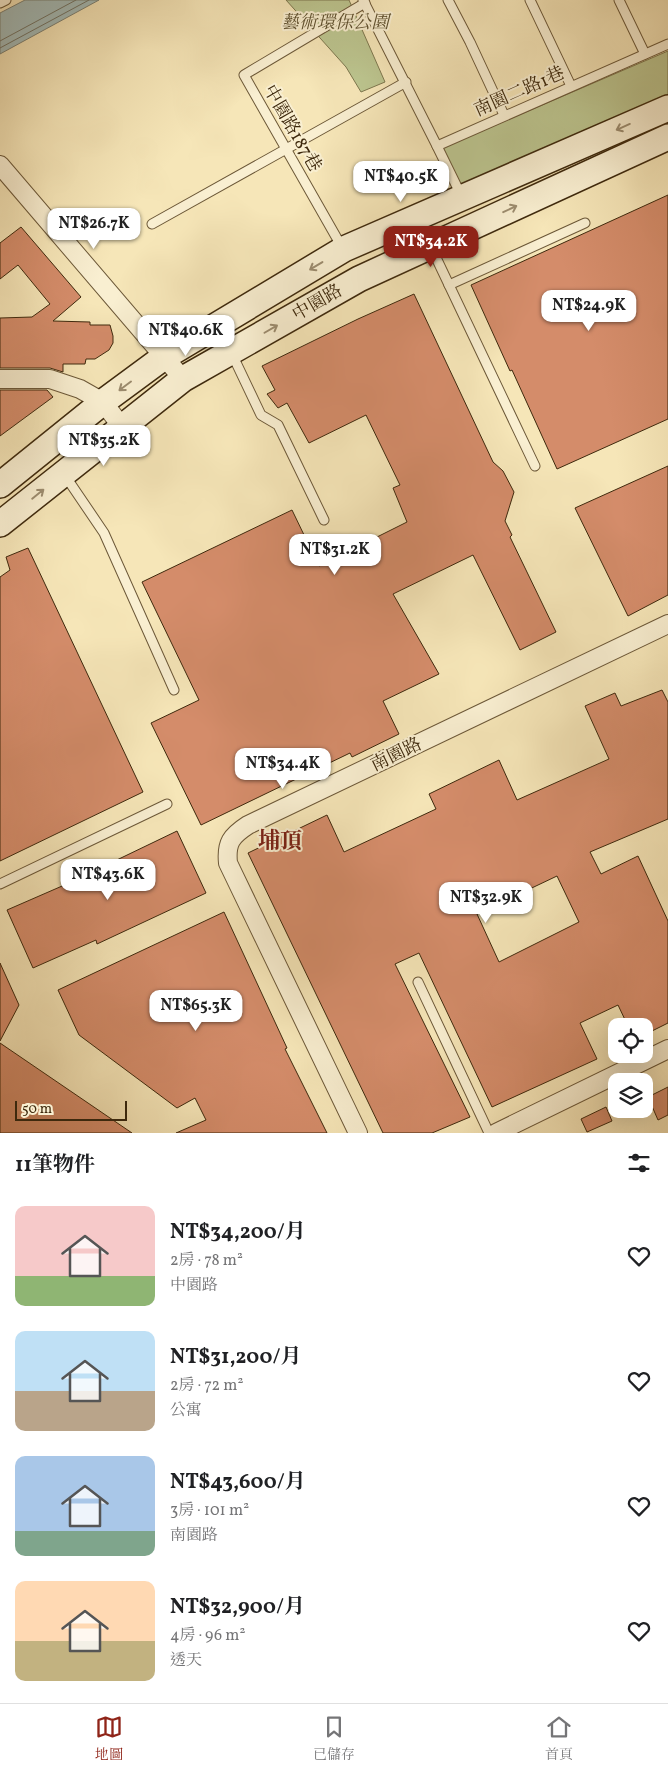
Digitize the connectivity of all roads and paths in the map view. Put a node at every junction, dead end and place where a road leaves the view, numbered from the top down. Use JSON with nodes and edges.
{"nodes":[{"id":1,"x":6,"y":0,"type":"edge"},
{"id":2,"x":448,"y":0,"type":"edge"},
{"id":3,"x":530,"y":0,"type":"edge"},
{"id":4,"x":619,"y":0,"type":"edge"},
{"id":5,"x":364,"y":2,"type":"edge"},
{"id":6,"x":0,"y":3,"type":"edge"},
{"id":7,"x":668,"y":44,"type":"edge"},
{"id":8,"x":644,"y":54,"type":"junction"},
{"id":9,"x":406,"y":82,"type":"junction"},
{"id":10,"x":571,"y":86,"type":"junction"},
{"id":11,"x":668,"y":108,"type":"edge"},
{"id":12,"x":504,"y":115,"type":"junction"},
{"id":13,"x":668,"y":137,"type":"edge"},
{"id":14,"x":437,"y":146,"type":"junction"},
{"id":15,"x":286,"y":148,"type":"junction"},
{"id":16,"x":0,"y":165,"type":"edge"},
{"id":17,"x":462,"y":198,"type":"junction"},
{"id":18,"x":585,"y":223,"type":"dead end"},
{"id":19,"x":152,"y":224,"type":"dead end"},
{"id":20,"x":430,"y":246,"type":"junction"},
{"id":21,"x":344,"y":249,"type":"junction"},
{"id":22,"x":449,"y":285,"type":"junction"},
{"id":23,"x":231,"y":352,"type":"junction"},
{"id":24,"x":164,"y":357,"type":"junction"},
{"id":25,"x":0,"y":379,"type":"edge"},
{"id":26,"x":183,"y":379,"type":"junction"},
{"id":27,"x":103,"y":402,"type":"junction"},
{"id":28,"x":122,"y":426,"type":"junction"},
{"id":29,"x":535,"y":466,"type":"dead end"},
{"id":30,"x":64,"y":474,"type":"junction"},
{"id":31,"x":0,"y":485,"type":"edge"},
{"id":32,"x":324,"y":520,"type":"dead end"},
{"id":33,"x":0,"y":524,"type":"edge"},
{"id":34,"x":668,"y":624,"type":"edge"},
{"id":35,"x":174,"y":690,"type":"dead end"},
{"id":36,"x":167,"y":804,"type":"dead end"},
{"id":37,"x":0,"y":884,"type":"edge"},
{"id":38,"x":418,"y":982,"type":"dead end"},
{"id":39,"x":668,"y":1049,"type":"edge"},
{"id":40,"x":358,"y":1133,"type":"edge"},
{"id":41,"x":489,"y":1133,"type":"edge"},
{"id":42,"x":496,"y":1133,"type":"edge"}],
"edges":[{"from":1,"to":6,"type":"lane"},
{"from":2,"to":12,"type":"lane"},
{"from":3,"to":10,"type":"lane"},
{"from":4,"to":8,"type":"lane"},
{"from":5,"to":9,"type":"lane"},
{"from":5,"to":15,"type":"lane","name":"中園路187巷"},
{"from":7,"to":8,"type":"lane","name":"南園二路1巷"},
{"from":8,"to":10,"type":"lane","name":"南園二路1巷"},
{"from":9,"to":14,"type":"lane"},
{"from":9,"to":15,"type":"lane"},
{"from":10,"to":12,"type":"lane","name":"南園二路1巷"},
{"from":11,"to":17,"type":"main road","name":"中園路","one_way":true},
{"from":12,"to":14,"type":"lane","name":"南園二路1巷"},
{"from":20,"to":13,"type":"main road","name":"中園路","one_way":true},
{"from":14,"to":17,"type":"lane"},
{"from":15,"to":19,"type":"lane"},
{"from":15,"to":21,"type":"lane","name":"中園路187巷"},
{"from":16,"to":24,"type":"street"},
{"from":17,"to":21,"type":"main road","name":"中園路"},
{"from":18,"to":22,"type":"lane"},
{"from":20,"to":22,"type":"lane"},
{"from":23,"to":20,"type":"main road","name":"中園路","one_way":true},
{"from":21,"to":24,"type":"main road","name":"中園路","one_way":true},
{"from":22,"to":29,"type":"lane"},
{"from":23,"to":26,"type":"main road","name":"中園路"},
{"from":23,"to":32,"type":"lane"},
{"from":24,"to":26,"type":"street"},
{"from":24,"to":27,"type":"main road","name":"中園路","one_way":true},
{"from":25,"to":27,"type":"street"},
{"from":26,"to":28,"type":"main road","name":"中園路"},
{"from":27,"to":28,"type":"street"},
{"from":27,"to":31,"type":"main road","name":"中園路"},
{"from":28,"to":30,"type":"main road","name":"中園路"},
{"from":33,"to":30,"type":"main road","name":"中園路","one_way":true},
{"from":30,"to":35,"type":"lane"},
{"from":34,"to":40,"type":"street","name":"南園路"},
{"from":36,"to":37,"type":"lane"},
{"from":38,"to":41,"type":"lane"},
{"from":39,"to":42,"type":"street"}]}
